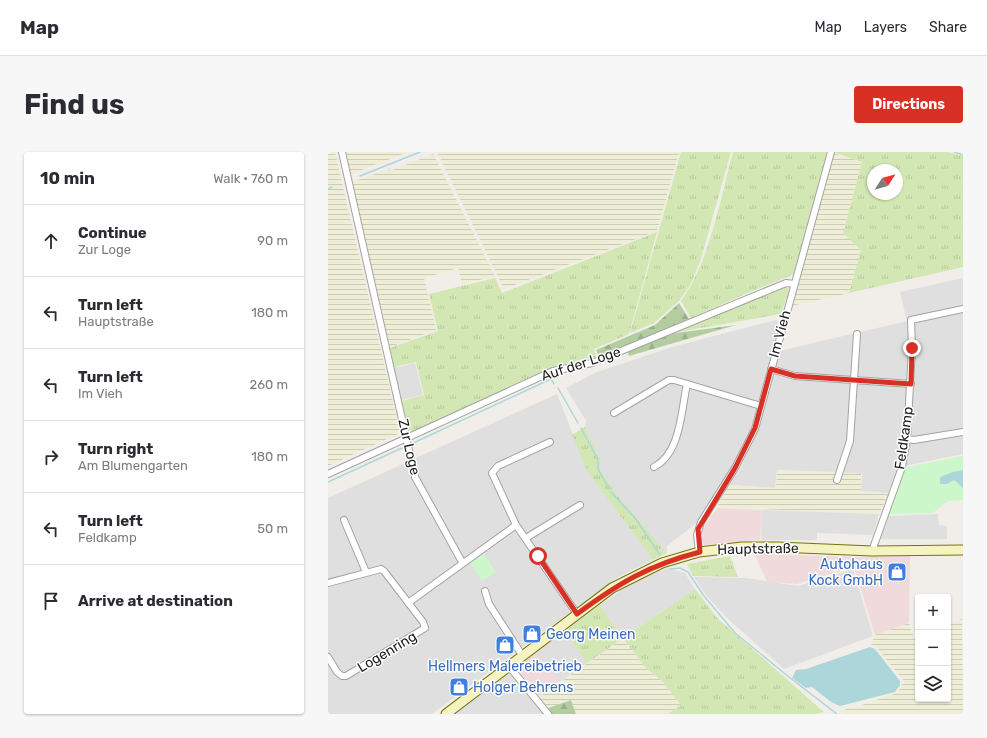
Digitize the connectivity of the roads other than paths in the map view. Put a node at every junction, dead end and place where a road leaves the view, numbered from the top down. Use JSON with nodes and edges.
{"nodes":[{"id":1,"x":342,"y":152,"type":"edge"},
{"id":2,"x":831,"y":152,"type":"edge"},
{"id":3,"x":794,"y":284,"type":"junction"},
{"id":4,"x":963,"y":309,"type":"edge"},
{"id":5,"x":857,"y":334,"type":"dead end"},
{"id":6,"x":771,"y":369,"type":"junction"},
{"id":7,"x":854,"y":381,"type":"junction"},
{"id":8,"x":687,"y":384,"type":"junction"},
{"id":9,"x":911,"y":384,"type":"junction"},
{"id":10,"x":762,"y":406,"type":"junction"},
{"id":11,"x":614,"y":413,"type":"dead end"},
{"id":12,"x":963,"y":432,"type":"edge"},
{"id":13,"x":407,"y":438,"type":"junction"},
{"id":14,"x":907,"y":439,"type":"junction"},
{"id":15,"x":550,"y":442,"type":"dead end"},
{"id":16,"x":654,"y":467,"type":"dead end"},
{"id":17,"x":328,"y":474,"type":"edge"},
{"id":18,"x":837,"y":480,"type":"dead end"},
{"id":19,"x":580,"y":505,"type":"dead end"},
{"id":20,"x":344,"y":520,"type":"dead end"},
{"id":21,"x":516,"y":525,"type":"junction"},
{"id":22,"x":526,"y":538,"type":"junction"},
{"id":23,"x":963,"y":550,"type":"edge"},
{"id":24,"x":872,"y":551,"type":"junction"},
{"id":25,"x":700,"y":552,"type":"junction"},
{"id":26,"x":462,"y":562,"type":"junction"},
{"id":27,"x":366,"y":572,"type":"junction"},
{"id":28,"x":328,"y":583,"type":"edge"},
{"id":29,"x":485,"y":591,"type":"dead end"},
{"id":30,"x":408,"y":603,"type":"junction"},
{"id":31,"x":577,"y":614,"type":"junction"},
{"id":32,"x":522,"y":655,"type":"junction"},
{"id":33,"x":328,"y":657,"type":"edge"},
{"id":34,"x":508,"y":665,"type":"junction"},
{"id":35,"x":446,"y":714,"type":"edge"},
{"id":36,"x":548,"y":714,"type":"edge"}],
"edges":[{"from":1,"to":13,"type":"street","name":"Zur Loge"},
{"from":2,"to":3,"type":"street","name":"Im Vieh"},
{"from":3,"to":6,"type":"street","name":"Im Vieh"},
{"from":3,"to":13,"type":"street","name":"Auf der Loge"},
{"from":4,"to":9,"type":"street","name":"Feldkamp"},
{"from":5,"to":7,"type":"street"},
{"from":6,"to":7,"type":"street"},
{"from":6,"to":10,"type":"street","name":"Im Vieh"},
{"from":7,"to":9,"type":"street"},
{"from":7,"to":18,"type":"street"},
{"from":8,"to":10,"type":"street"},
{"from":8,"to":11,"type":"street"},
{"from":8,"to":16,"type":"street"},
{"from":9,"to":14,"type":"street","name":"Feldkamp"},
{"from":10,"to":25,"type":"street","name":"Im Vieh"},
{"from":12,"to":14,"type":"street"},
{"from":13,"to":17,"type":"street","name":"Auf der Loge"},
{"from":13,"to":26,"type":"street","name":"Zur Loge"},
{"from":14,"to":24,"type":"street","name":"Feldkamp"},
{"from":15,"to":21,"type":"street"},
{"from":19,"to":22,"type":"street"},
{"from":20,"to":27,"type":"street"},
{"from":21,"to":22,"type":"street"},
{"from":21,"to":26,"type":"street"},
{"from":22,"to":31,"type":"street"},
{"from":23,"to":24,"type":"main road","name":"Hauptstraße"},
{"from":24,"to":25,"type":"main road","name":"Hauptstraße"},
{"from":25,"to":31,"type":"main road","name":"Hauptstraße"},
{"from":26,"to":30,"type":"street"},
{"from":27,"to":28,"type":"street","name":"Logenring"},
{"from":27,"to":30,"type":"street","name":"Logenring"},
{"from":29,"to":32,"type":"street"},
{"from":30,"to":33,"type":"street","name":"Logenring"},
{"from":31,"to":32,"type":"main road","name":"Hauptstraße"},
{"from":32,"to":34,"type":"main road","name":"Hauptstraße"},
{"from":34,"to":35,"type":"main road","name":"Hauptstraße"},
{"from":34,"to":36,"type":"street"}]}
